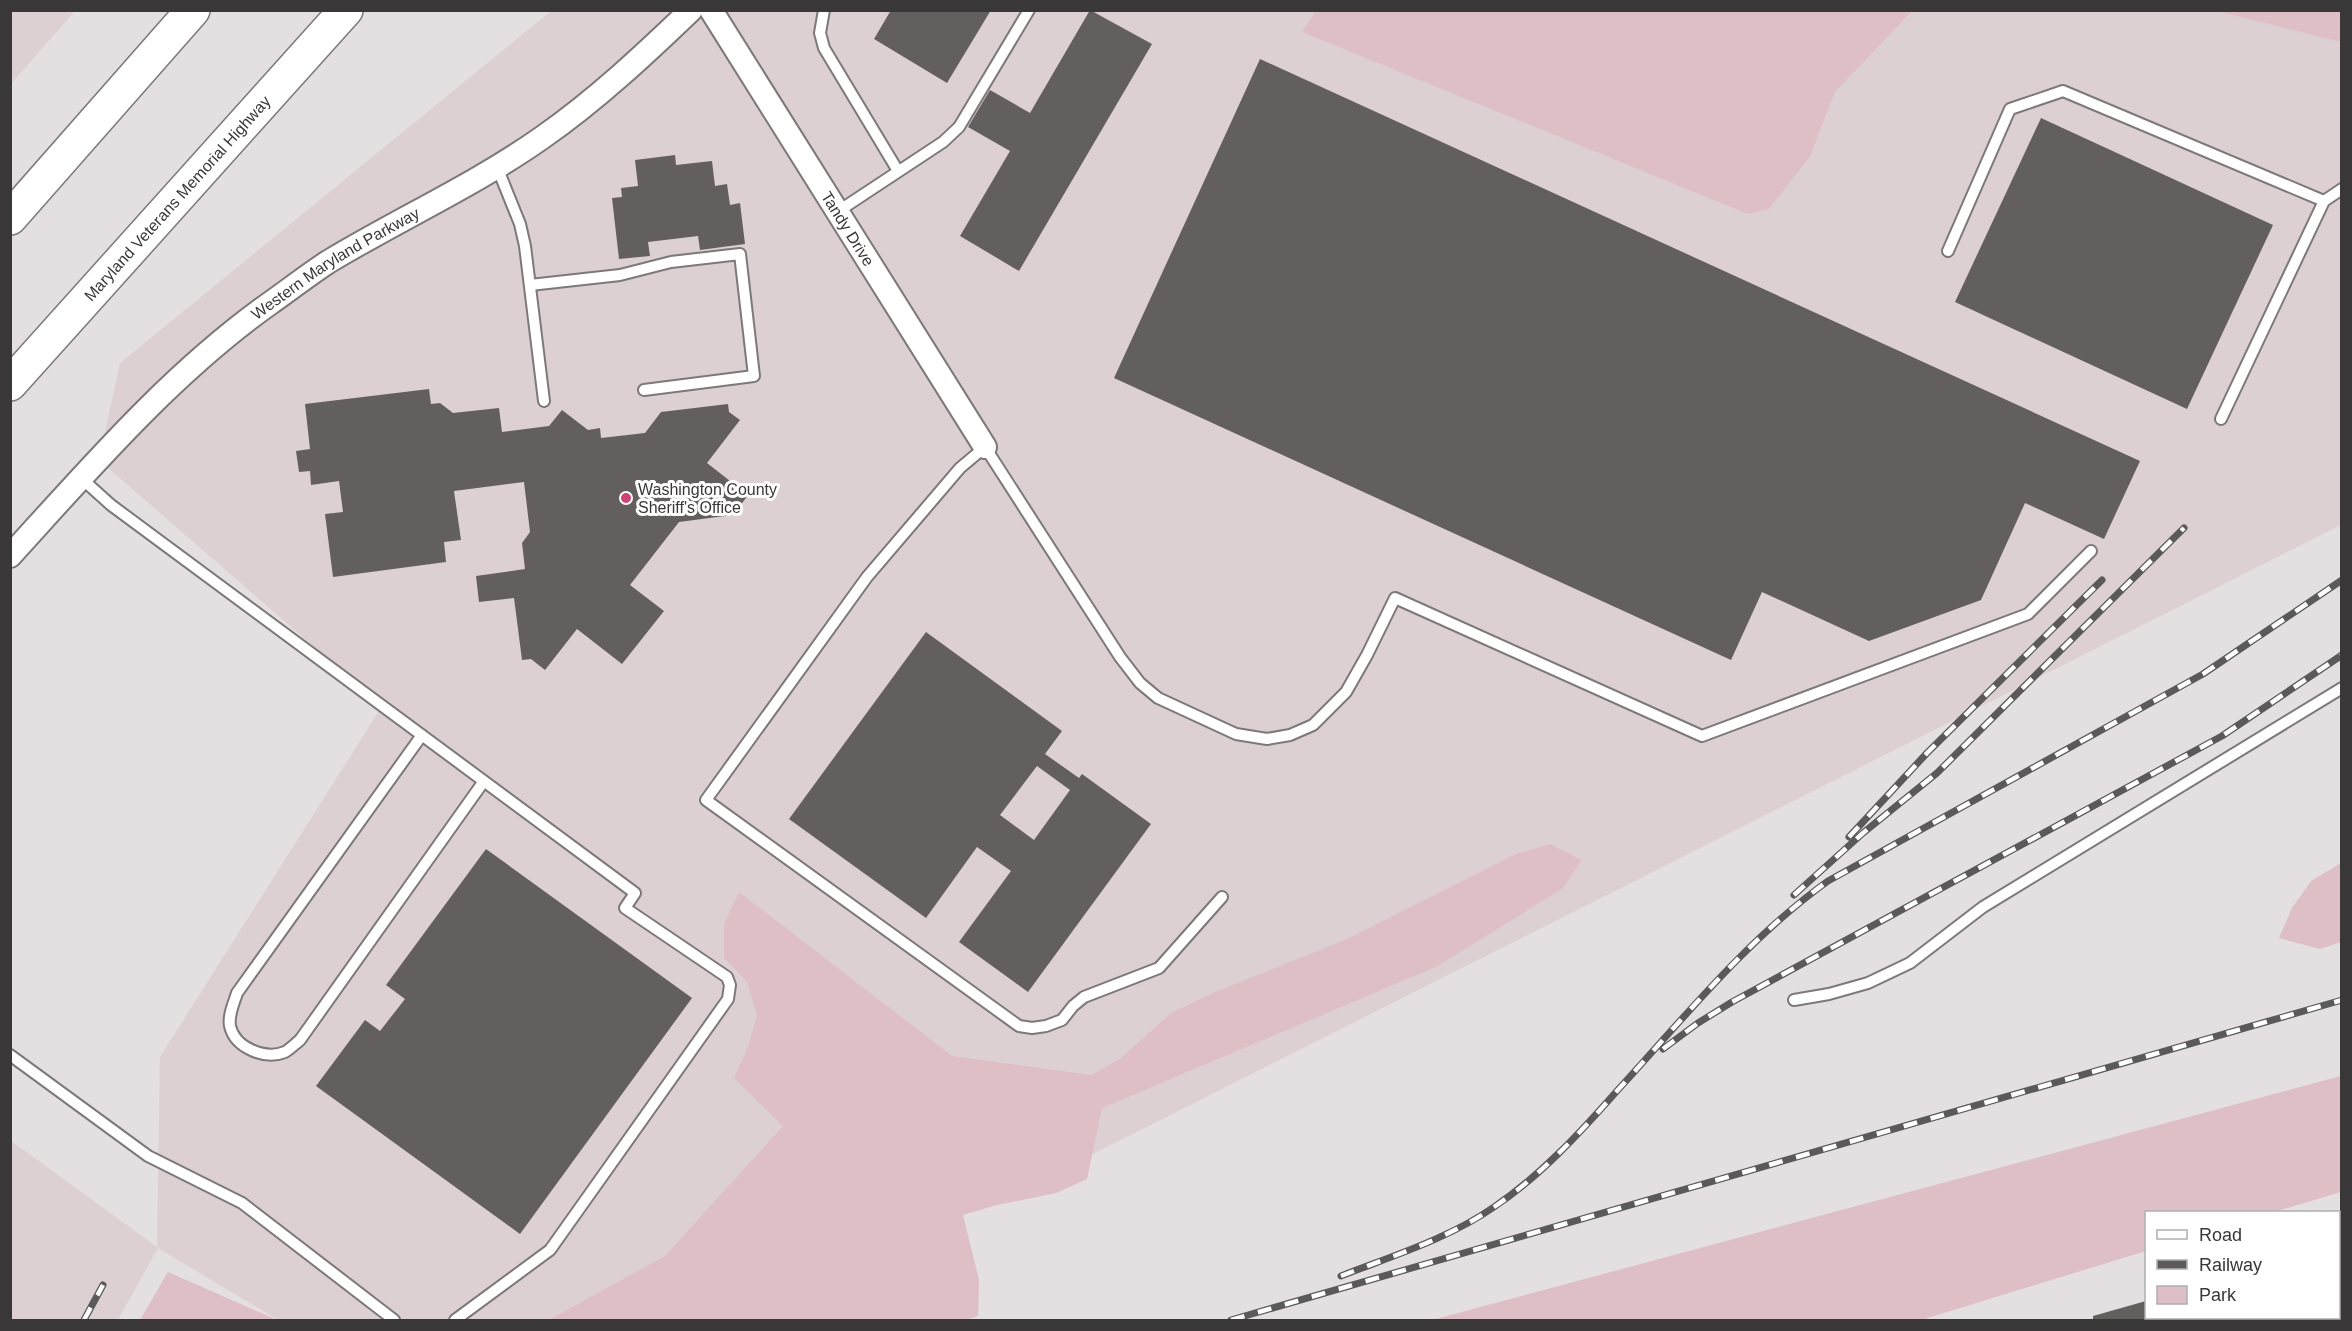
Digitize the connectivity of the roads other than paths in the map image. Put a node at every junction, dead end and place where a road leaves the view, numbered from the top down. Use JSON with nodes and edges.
{"nodes":[{"id":1,"x":193,"y":10,"type":"edge"},
{"id":2,"x":345,"y":10,"type":"edge"},
{"id":3,"x":691,"y":10,"type":"edge"},
{"id":4,"x":711,"y":10,"type":"edge"},
{"id":5,"x":824,"y":10,"type":"edge"},
{"id":6,"x":1029,"y":10,"type":"edge"},
{"id":7,"x":497,"y":167,"type":"junction"},
{"id":8,"x":898,"y":171,"type":"junction"},
{"id":9,"x":2342,"y":189,"type":"edge"},
{"id":10,"x":2324,"y":201,"type":"junction"},
{"id":11,"x":837,"y":212,"type":"junction"},
{"id":12,"x":10,"y":218,"type":"edge"},
{"id":13,"x":1948,"y":251,"type":"dead end"},
{"id":14,"x":530,"y":285,"type":"junction"},
{"id":15,"x":10,"y":384,"type":"edge"},
{"id":16,"x":644,"y":390,"type":"dead end"},
{"id":17,"x":544,"y":400,"type":"dead end"},
{"id":18,"x":2221,"y":419,"type":"dead end"},
{"id":19,"x":985,"y":447,"type":"junction"},
{"id":20,"x":81,"y":478,"type":"junction"},
{"id":21,"x":2091,"y":552,"type":"dead end"},
{"id":22,"x":10,"y":556,"type":"edge"},
{"id":23,"x":2342,"y":688,"type":"edge"},
{"id":24,"x":422,"y":735,"type":"junction"},
{"id":25,"x":484,"y":781,"type":"junction"},
{"id":26,"x":1222,"y":897,"type":"dead end"},
{"id":27,"x":1794,"y":1000,"type":"dead end"},
{"id":28,"x":10,"y":1055,"type":"edge"},
{"id":29,"x":394,"y":1320,"type":"edge"},
{"id":30,"x":455,"y":1320,"type":"edge"}],
"edges":[{"from":1,"to":12,"type":"highway"},
{"from":2,"to":15,"type":"highway","name":"Maryland Veterans Memorial Highway"},
{"from":3,"to":7,"type":"street","name":"Western Maryland Parkway"},
{"from":4,"to":11,"type":"street","name":"Tandy Drive"},
{"from":5,"to":8,"type":"lane"},
{"from":6,"to":8,"type":"lane"},
{"from":7,"to":14,"type":"lane"},
{"from":7,"to":20,"type":"street","name":"Western Maryland Parkway"},
{"from":8,"to":11,"type":"lane"},
{"from":9,"to":10,"type":"lane"},
{"from":10,"to":13,"type":"lane"},
{"from":10,"to":18,"type":"lane"},
{"from":11,"to":19,"type":"street","name":"Tandy Drive"},
{"from":14,"to":16,"type":"lane"},
{"from":14,"to":17,"type":"lane"},
{"from":19,"to":21,"type":"lane"},
{"from":19,"to":26,"type":"lane"},
{"from":20,"to":22,"type":"street","name":"Western Maryland Parkway"},
{"from":20,"to":24,"type":"lane"},
{"from":23,"to":27,"type":"lane"},
{"from":24,"to":25,"type":"lane"},
{"from":24,"to":25,"type":"lane"},
{"from":25,"to":30,"type":"lane"},
{"from":28,"to":29,"type":"lane"}]}
